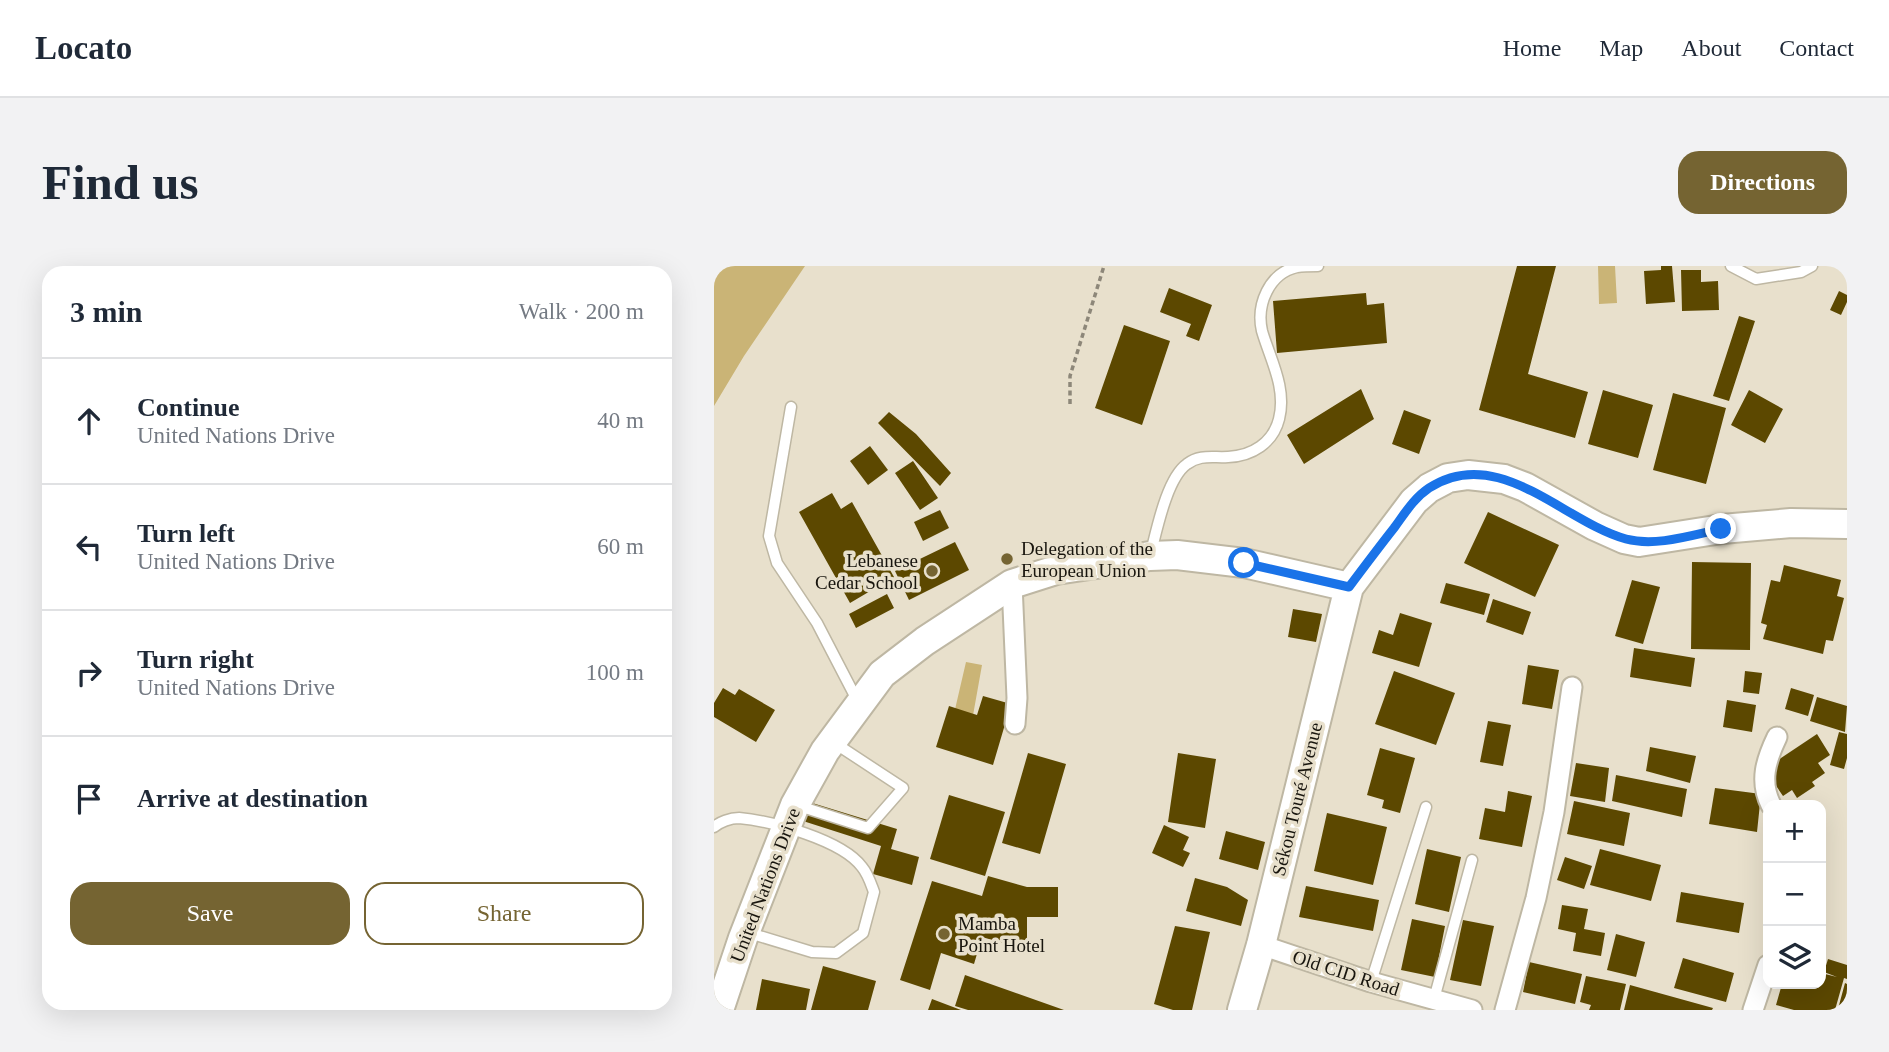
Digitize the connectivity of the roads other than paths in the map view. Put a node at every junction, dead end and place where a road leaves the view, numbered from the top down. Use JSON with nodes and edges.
{"nodes":[{"id":1,"x":1318,"y":266,"type":"edge"},
{"id":2,"x":1731,"y":266,"type":"edge"},
{"id":3,"x":1812,"y":266,"type":"edge"},
{"id":4,"x":791,"y":407,"type":"dead end"},
{"id":5,"x":1847,"y":524,"type":"edge"},
{"id":6,"x":1150,"y":556,"type":"junction"},
{"id":7,"x":1012,"y":584,"type":"junction"},
{"id":8,"x":1349,"y":587,"type":"junction"},
{"id":9,"x":1572,"y":687,"type":"dead end"},
{"id":10,"x":859,"y":703,"type":"junction"},
{"id":11,"x":1015,"y":724,"type":"dead end"},
{"id":12,"x":1777,"y":737,"type":"dead end"},
{"id":13,"x":832,"y":741,"type":"junction"},
{"id":14,"x":1769,"y":800,"type":"edge"},
{"id":15,"x":1426,"y":807,"type":"dead end"},
{"id":16,"x":790,"y":816,"type":"junction"},
{"id":17,"x":714,"y":827,"type":"edge"},
{"id":18,"x":1472,"y":860,"type":"dead end"},
{"id":19,"x":746,"y":932,"type":"junction"},
{"id":20,"x":1261,"y":945,"type":"junction"},
{"id":21,"x":1763,"y":980,"type":"edge"},
{"id":22,"x":1371,"y":982,"type":"junction"},
{"id":23,"x":1434,"y":999,"type":"junction"},
{"id":24,"x":719,"y":1010,"type":"edge"},
{"id":25,"x":1242,"y":1010,"type":"edge"},
{"id":26,"x":1472,"y":1010,"type":"edge"},
{"id":27,"x":1505,"y":1010,"type":"edge"},
{"id":28,"x":1753,"y":1010,"type":"edge"}],
"edges":[{"from":1,"to":6,"type":"lane"},
{"from":2,"to":3,"type":"lane"},
{"from":4,"to":10,"type":"lane"},
{"from":5,"to":8,"type":"main road"},
{"from":6,"to":7,"type":"main road","name":"United Nations Drive"},
{"from":6,"to":8,"type":"main road","name":"United Nations Drive"},
{"from":7,"to":10,"type":"main road","name":"United Nations Drive"},
{"from":7,"to":11,"type":"street"},
{"from":8,"to":20,"type":"main road","name":"Sékou Touré Avenue"},
{"from":9,"to":27,"type":"street"},
{"from":10,"to":13,"type":"main road","name":"United Nations Drive"},
{"from":12,"to":14,"type":"street"},
{"from":13,"to":16,"type":"main road","name":"United Nations Drive"},
{"from":13,"to":16,"type":"lane"},
{"from":15,"to":22,"type":"lane"},
{"from":16,"to":17,"type":"lane"},
{"from":16,"to":19,"type":"main road","name":"United Nations Drive"},
{"from":16,"to":19,"type":"lane"},
{"from":18,"to":23,"type":"lane"},
{"from":19,"to":24,"type":"main road","name":"United Nations Drive"},
{"from":20,"to":22,"type":"street","name":"Old CID Road"},
{"from":20,"to":25,"type":"main road","name":"Sékou Touré Avenue"},
{"from":21,"to":28,"type":"street"},
{"from":22,"to":23,"type":"street","name":"Old CID Road"},
{"from":23,"to":26,"type":"street","name":"Old CID Road"}]}
